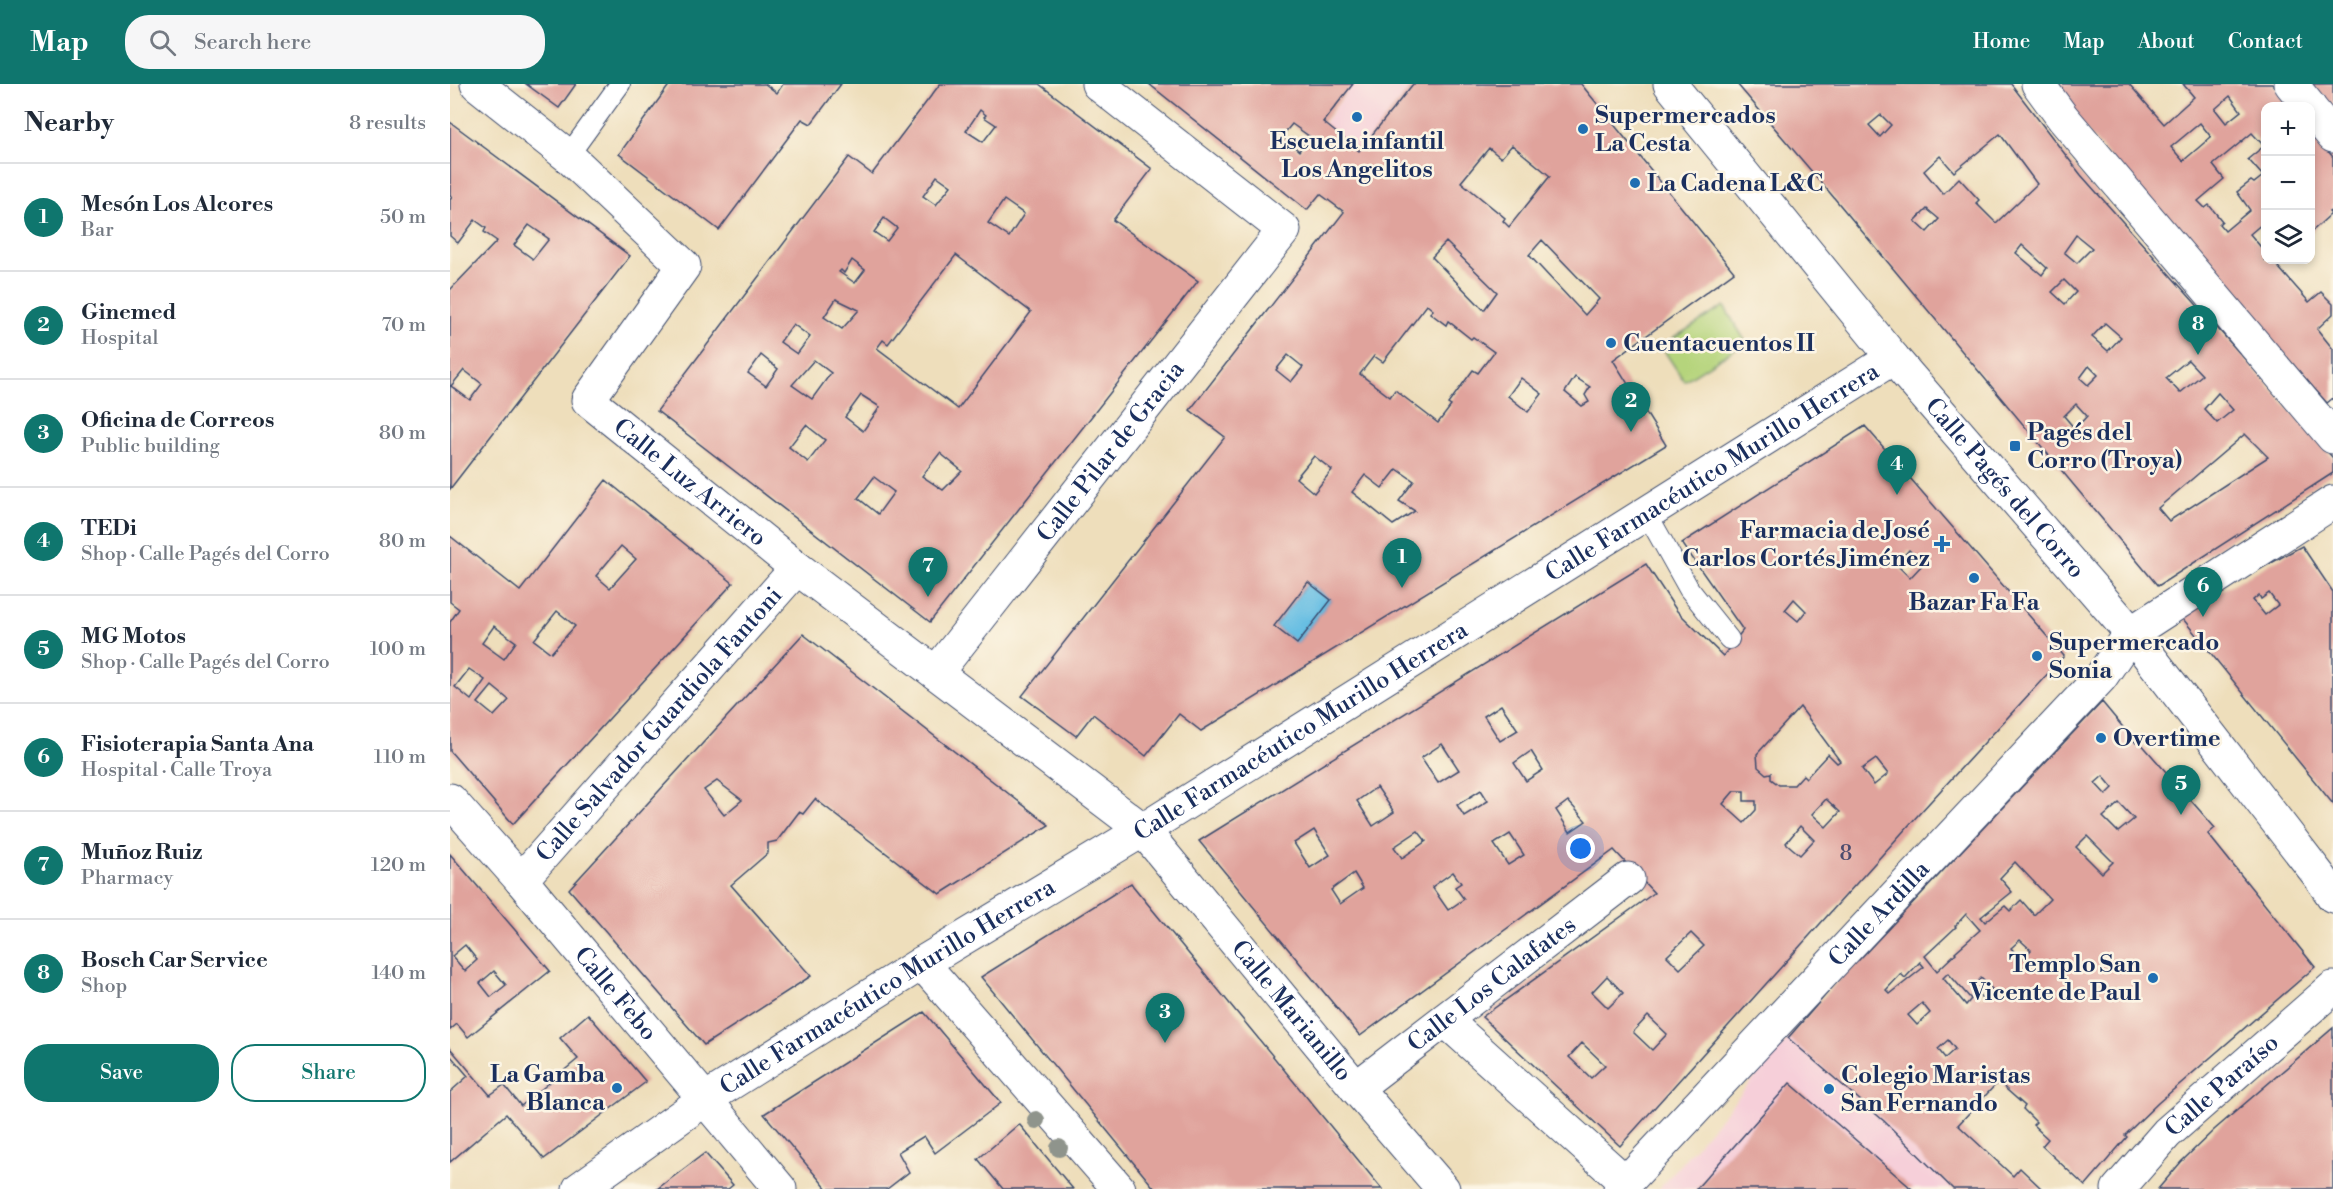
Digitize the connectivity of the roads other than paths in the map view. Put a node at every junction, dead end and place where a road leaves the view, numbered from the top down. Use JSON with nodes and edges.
{"nodes":[{"id":1,"x":477,"y":84,"type":"edge"},
{"id":2,"x":620,"y":84,"type":"edge"},
{"id":3,"x":1098,"y":84,"type":"edge"},
{"id":4,"x":1670,"y":84,"type":"edge"},
{"id":5,"x":2038,"y":84,"type":"edge"},
{"id":6,"x":2290,"y":84,"type":"edge"},
{"id":7,"x":2306,"y":102,"type":"edge"},
{"id":8,"x":2315,"y":113,"type":"edge"},
{"id":9,"x":2333,"y":136,"type":"edge"},
{"id":10,"x":568,"y":156,"type":"junction"},
{"id":11,"x":1893,"y":358,"type":"junction"},
{"id":12,"x":2333,"y":437,"type":"edge"},
{"id":13,"x":2333,"y":502,"type":"edge"},
{"id":14,"x":1647,"y":514,"type":"junction"},
{"id":15,"x":797,"y":568,"type":"junction"},
{"id":16,"x":2131,"y":633,"type":"junction"},
{"id":17,"x":1729,"y":639,"type":"dead end"},
{"id":18,"x":936,"y":673,"type":"junction"},
{"id":19,"x":450,"y":800,"type":"edge"},
{"id":20,"x":1143,"y":830,"type":"junction"},
{"id":21,"x":1628,"y":879,"type":"dead end"},
{"id":22,"x":521,"y":880,"type":"junction"},
{"id":23,"x":2329,"y":882,"type":"edge"},
{"id":24,"x":922,"y":963,"type":"junction"},
{"id":25,"x":2333,"y":988,"type":"edge"},
{"id":26,"x":1445,"y":1020,"type":"junction"},
{"id":27,"x":1356,"y":1088,"type":"junction"},
{"id":28,"x":704,"y":1100,"type":"junction"},
{"id":29,"x":1622,"y":1185,"type":"edge"},
{"id":30,"x":579,"y":1189,"type":"edge"},
{"id":31,"x":780,"y":1189,"type":"edge"},
{"id":32,"x":1119,"y":1189,"type":"edge"},
{"id":33,"x":1443,"y":1189,"type":"edge"},
{"id":34,"x":2118,"y":1189,"type":"edge"}],
"edges":[{"from":1,"to":10,"type":"street","name":"Calle Luz Arriero"},
{"from":2,"to":10,"type":"lane"},
{"from":3,"to":18,"type":"street","name":"Calle Pilar de Gracia"},
{"from":4,"to":11,"type":"street","name":"Calle Pagés del Corro"},
{"from":5,"to":12,"type":"street"},
{"from":6,"to":7,"type":"street"},
{"from":8,"to":9,"type":"street"},
{"from":10,"to":15,"type":"street","name":"Calle Luz Arriero"},
{"from":11,"to":14,"type":"street","name":"Calle Farmacéutico Murillo Herrera"},
{"from":11,"to":16,"type":"street","name":"Calle Pagés del Corro"},
{"from":13,"to":16,"type":"street"},
{"from":14,"to":17,"type":"lane"},
{"from":14,"to":20,"type":"street","name":"Calle Farmacéutico Murillo Herrera"},
{"from":15,"to":18,"type":"street","name":"Calle Luz Arriero"},
{"from":15,"to":22,"type":"street","name":"Calle Salvador Guardiola Fantoni"},
{"from":16,"to":23,"type":"street","name":"Calle Pagés del Corro"},
{"from":16,"to":29,"type":"street","name":"Calle Ardilla"},
{"from":18,"to":20,"type":"street","name":"Calle Luz Arriero"},
{"from":19,"to":22,"type":"street","name":"Calle Febo"},
{"from":20,"to":24,"type":"street","name":"Calle Farmacéutico Murillo Herrera"},
{"from":20,"to":27,"type":"street","name":"Calle Marianillo"},
{"from":21,"to":26,"type":"street","name":"Calle Los Calafates"},
{"from":22,"to":28,"type":"street","name":"Calle Febo"},
{"from":24,"to":28,"type":"street","name":"Calle Farmacéutico Murillo Herrera"},
{"from":24,"to":32,"type":"street"},
{"from":25,"to":34,"type":"street","name":"Calle Paraíso"},
{"from":26,"to":27,"type":"street","name":"Calle Los Calafates"},
{"from":26,"to":29,"type":"street"},
{"from":27,"to":33,"type":"street","name":"Calle Marianillo"},
{"from":28,"to":30,"type":"street","name":"Calle Farmacéutico Murillo Herrera"},
{"from":28,"to":31,"type":"street","name":"Calle Febo"}]}
